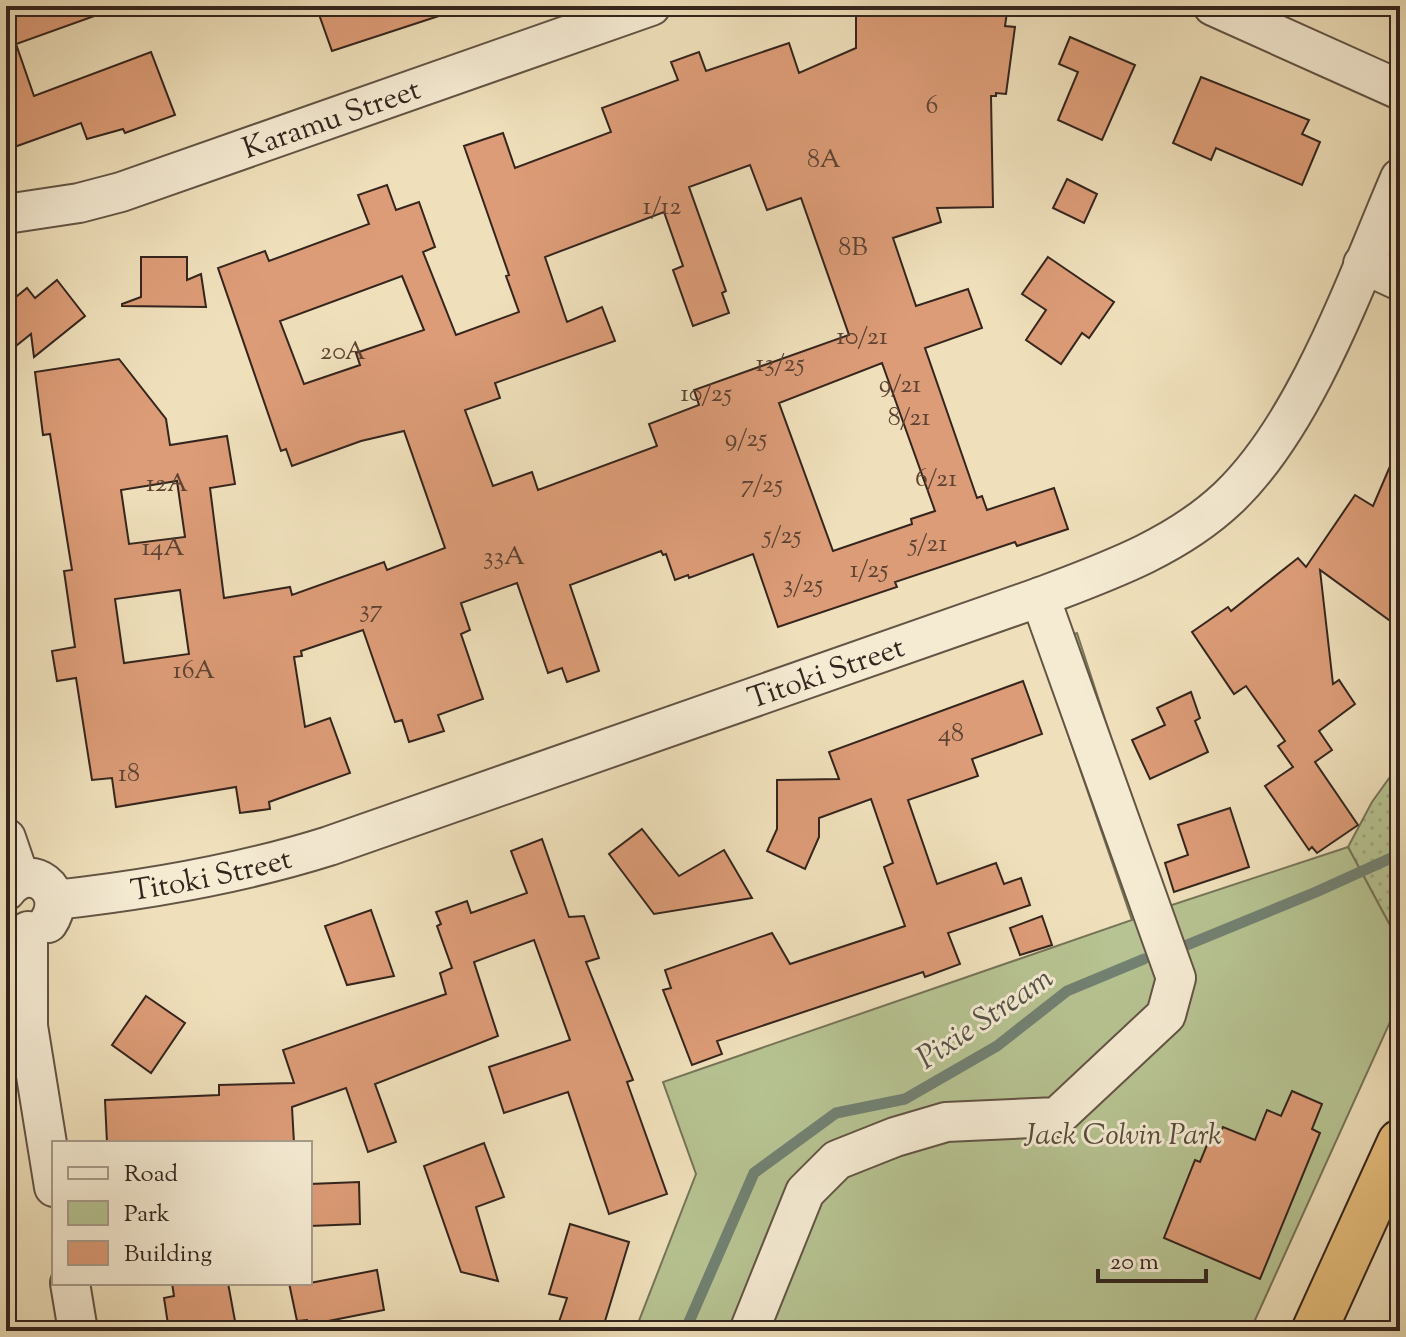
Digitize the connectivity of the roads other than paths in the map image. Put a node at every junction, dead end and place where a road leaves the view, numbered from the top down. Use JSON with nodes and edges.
{"nodes":[{"id":1,"x":651,"y":6,"type":"edge"},
{"id":2,"x":1213,"y":6,"type":"edge"},
{"id":3,"x":1400,"y":90,"type":"edge"},
{"id":4,"x":1400,"y":178,"type":"edge"},
{"id":5,"x":6,"y":214,"type":"edge"},
{"id":6,"x":1363,"y":264,"type":"junction"},
{"id":7,"x":1400,"y":281,"type":"edge"},
{"id":8,"x":1040,"y":597,"type":"junction"},
{"id":9,"x":6,"y":838,"type":"edge"},
{"id":10,"x":13,"y":885,"type":"edge"},
{"id":11,"x":55,"y":900,"type":"junction"},
{"id":12,"x":17,"y":925,"type":"edge"},
{"id":13,"x":1399,"y":1143,"type":"edge"},
{"id":14,"x":52,"y":1175,"type":"edge"},
{"id":15,"x":70,"y":1285,"type":"edge"},
{"id":16,"x":78,"y":1331,"type":"edge"},
{"id":17,"x":749,"y":1331,"type":"edge"},
{"id":18,"x":1314,"y":1331,"type":"edge"}],
"edges":[{"from":1,"to":5,"type":"street","name":"Karamu Street"},
{"from":2,"to":3,"type":"street"},
{"from":4,"to":6,"type":"street","name":"Titoki Street"},
{"from":6,"to":7,"type":"street"},
{"from":6,"to":8,"type":"street","name":"Titoki Street"},
{"from":8,"to":11,"type":"street","name":"Titoki Street"},
{"from":8,"to":17,"type":"street"},
{"from":9,"to":10,"type":"street"},
{"from":10,"to":11,"type":"street"},
{"from":11,"to":12,"type":"street"},
{"from":12,"to":14,"type":"street"},
{"from":13,"to":18,"type":"highway"},
{"from":15,"to":16,"type":"street"}]}
